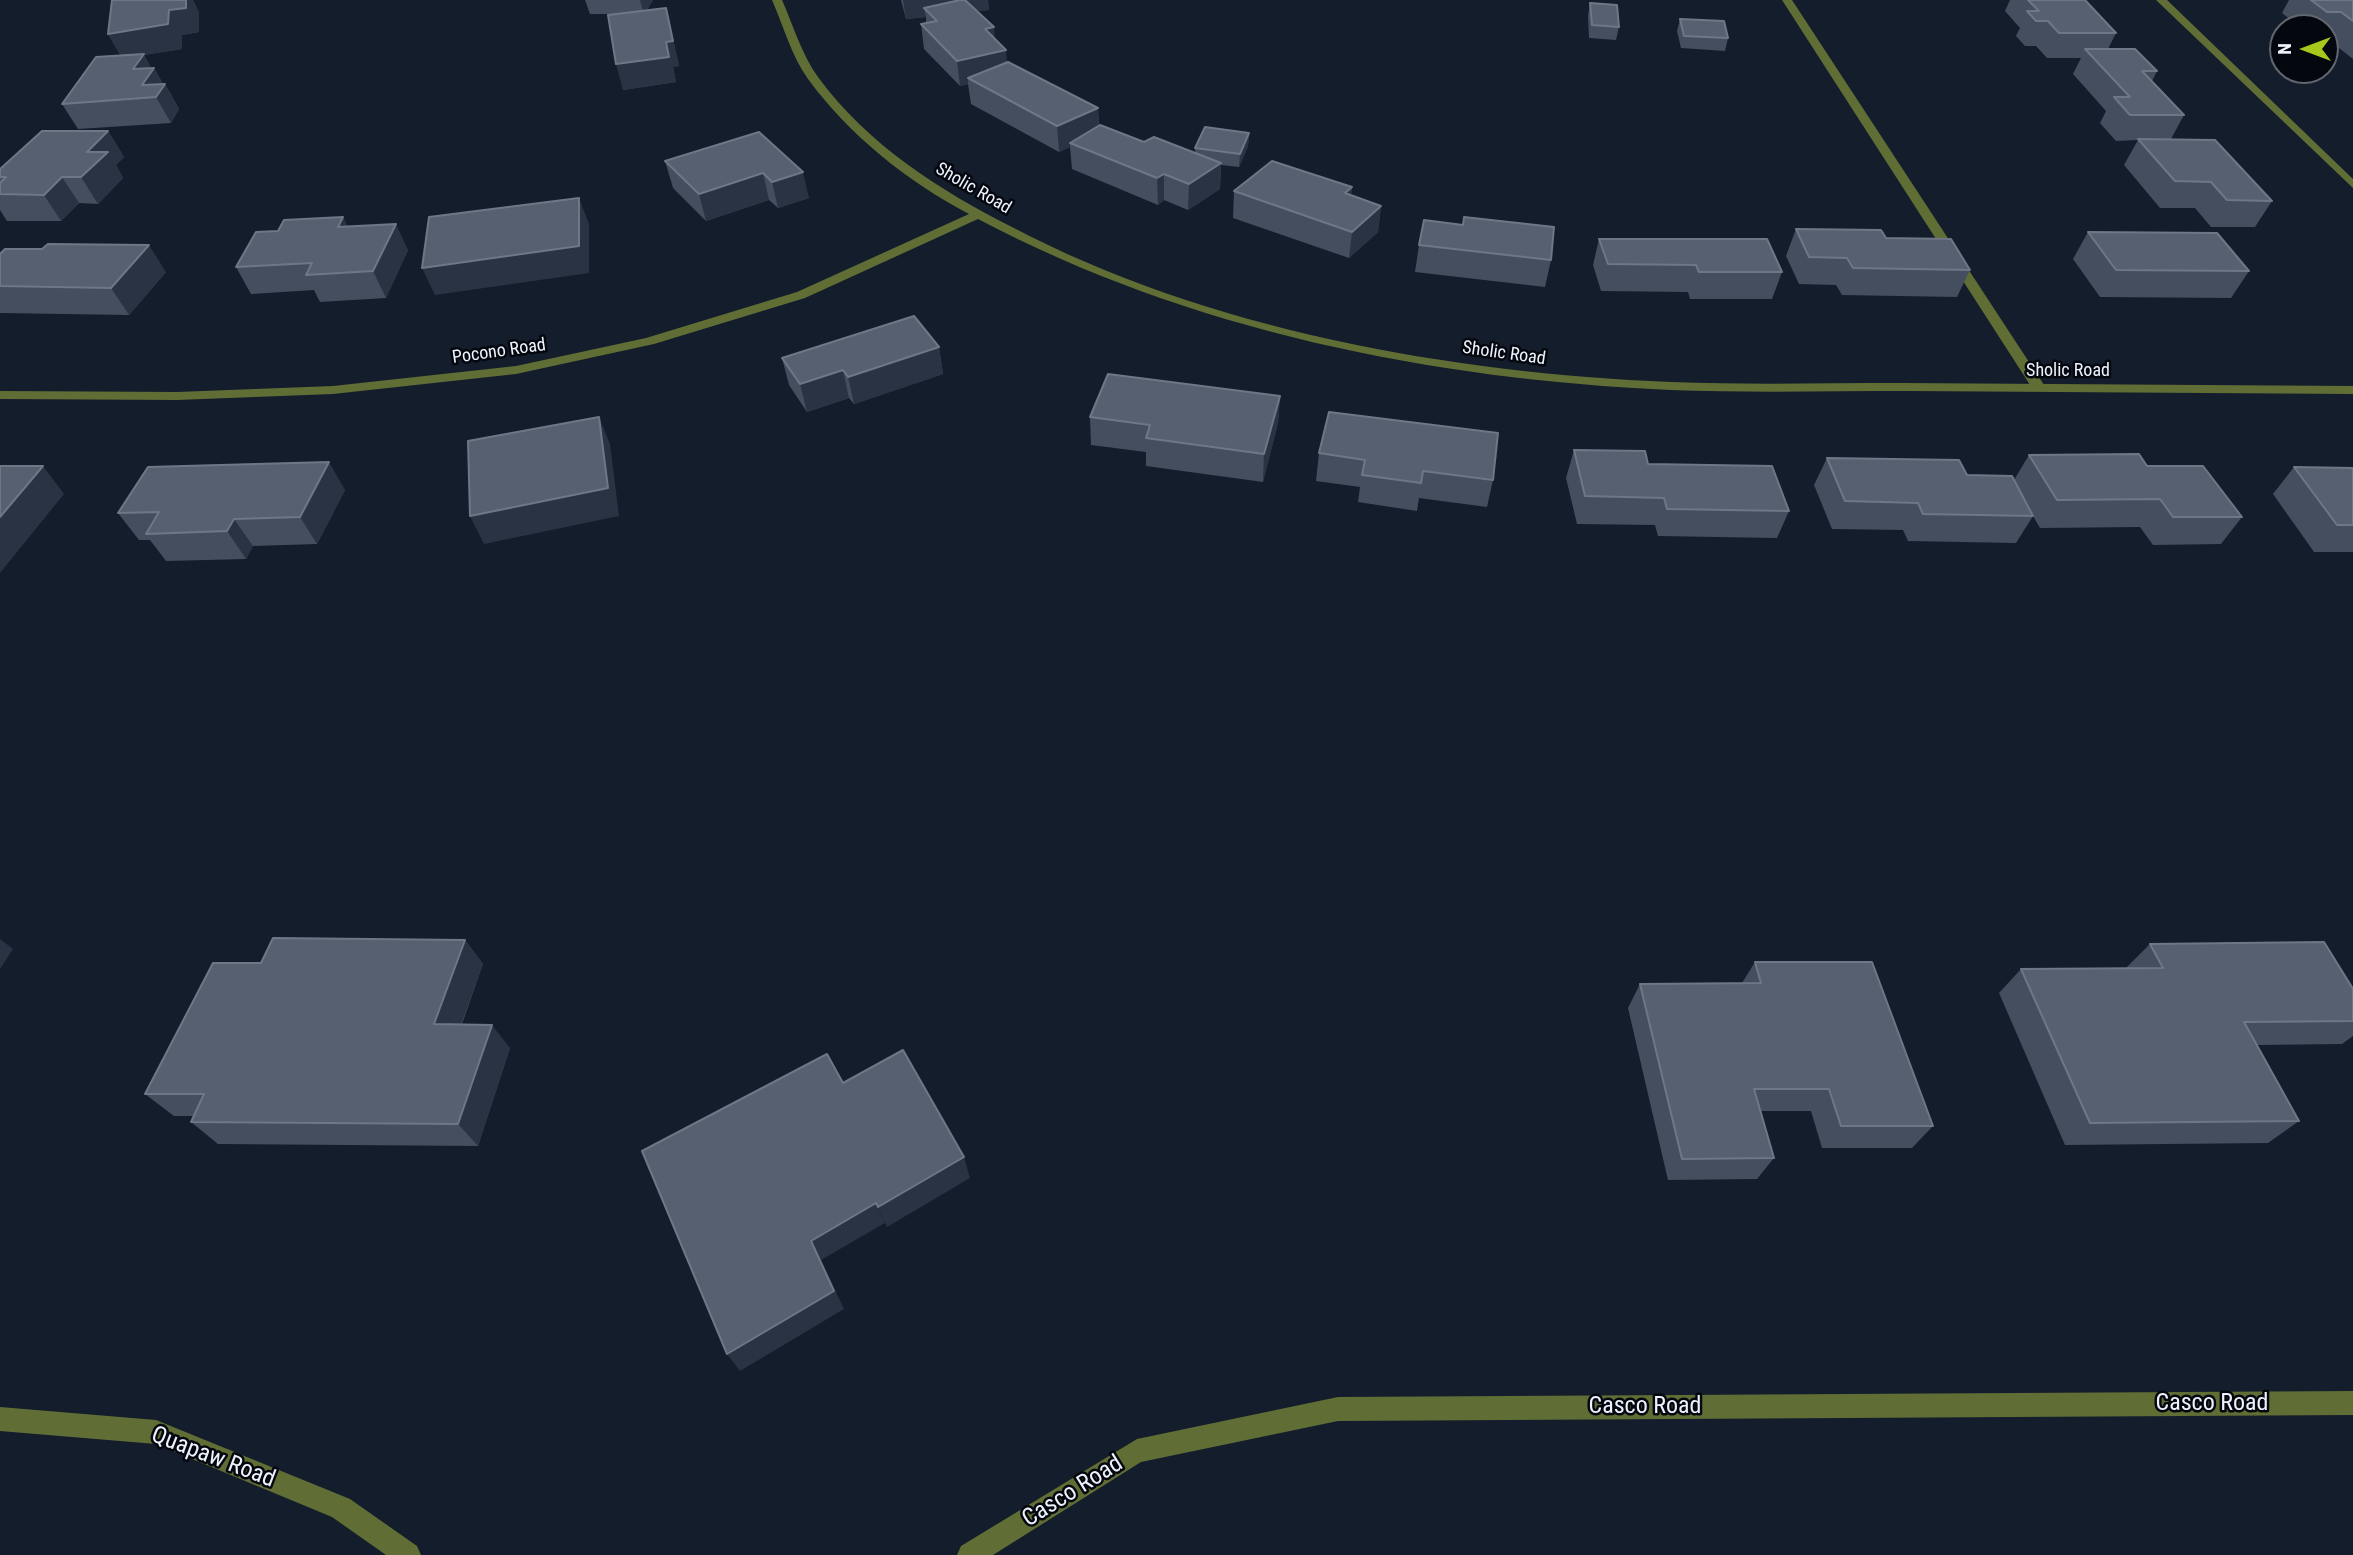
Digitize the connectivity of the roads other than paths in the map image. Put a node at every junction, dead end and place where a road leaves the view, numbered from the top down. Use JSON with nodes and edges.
{"nodes":[{"id":1,"x":777,"y":0,"type":"edge"},
{"id":2,"x":1787,"y":0,"type":"edge"},
{"id":3,"x":2161,"y":0,"type":"edge"},
{"id":4,"x":2353,"y":185,"type":"edge"},
{"id":5,"x":977,"y":215,"type":"junction"},
{"id":6,"x":2039,"y":388,"type":"junction"},
{"id":7,"x":2353,"y":390,"type":"edge"},
{"id":8,"x":0,"y":395,"type":"edge"},
{"id":9,"x":2353,"y":1403,"type":"edge"},
{"id":10,"x":0,"y":1419,"type":"edge"},
{"id":11,"x":408,"y":1555,"type":"edge"},
{"id":12,"x":970,"y":1555,"type":"edge"}],
"edges":[{"from":1,"to":5,"type":"street","name":"Sholic Road"},
{"from":2,"to":6,"type":"street"},
{"from":3,"to":4,"type":"street"},
{"from":5,"to":6,"type":"street","name":"Sholic Road"},
{"from":5,"to":8,"type":"street","name":"Pocono Road"},
{"from":6,"to":7,"type":"street","name":"Sholic Road"},
{"from":9,"to":12,"type":"street","name":"Casco Road"},
{"from":10,"to":11,"type":"street","name":"Quapaw Road"}]}
